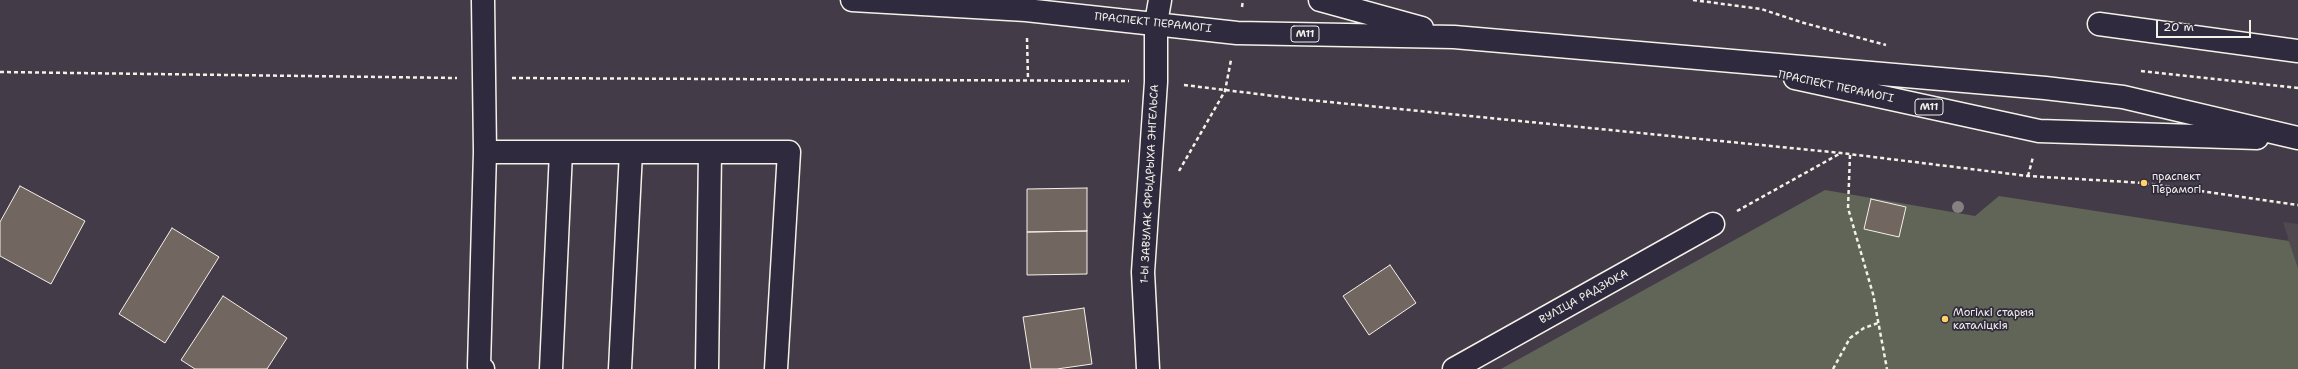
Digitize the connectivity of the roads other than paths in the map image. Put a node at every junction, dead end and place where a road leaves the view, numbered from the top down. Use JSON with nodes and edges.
{"nodes":[{"id":1,"x":483,"y":0,"type":"edge"},
{"id":2,"x":852,"y":0,"type":"edge"},
{"id":3,"x":1160,"y":0,"type":"edge"},
{"id":4,"x":1320,"y":0,"type":"edge"},
{"id":5,"x":1156,"y":23,"type":"junction"},
{"id":6,"x":2099,"y":24,"type":"dead end"},
{"id":7,"x":1454,"y":37,"type":"junction"},
{"id":8,"x":2298,"y":51,"type":"edge"},
{"id":9,"x":1709,"y":58,"type":"junction"},
{"id":10,"x":2298,"y":138,"type":"edge"},
{"id":11,"x":485,"y":152,"type":"junction"},
{"id":12,"x":561,"y":152,"type":"junction"},
{"id":13,"x":631,"y":152,"type":"junction"},
{"id":14,"x":710,"y":152,"type":"junction"},
{"id":15,"x":1713,"y":224,"type":"road end"},
{"id":16,"x":483,"y":369,"type":"edge"},
{"id":17,"x":551,"y":369,"type":"edge"},
{"id":18,"x":620,"y":369,"type":"edge"},
{"id":19,"x":707,"y":369,"type":"edge"},
{"id":20,"x":776,"y":369,"type":"edge"},
{"id":21,"x":1148,"y":369,"type":"edge"},
{"id":22,"x":1454,"y":369,"type":"edge"}],
"edges":[{"from":1,"to":11,"type":"main road"},
{"from":2,"to":5,"type":"main road","name":"ПРАСПЕКТ ПЕРАМОГІ"},
{"from":3,"to":5,"type":"main road","name":"1-Ы ЗАВУЛАК ФРЫДРЫХА ЭНГЕЛЬСА"},
{"from":4,"to":7,"type":"main road","name":"ПРАСПЕКТ ПЕРАМОГІ","number":"М11"},
{"from":5,"to":7,"type":"main road","name":"ПРАСПЕКТ ПЕРАМОГІ","number":"М11"},
{"from":5,"to":21,"type":"main road","name":"1-Ы ЗАВУЛАК ФРЫДРЫХА ЭНГЕЛЬСА"},
{"from":6,"to":8,"type":"main road"},
{"from":7,"to":9,"type":"main road","name":"ПРАСПЕКТ ПЕРАМОГІ","number":"М11"},
{"from":9,"to":10,"type":"main road","name":"ПРАСПЕКТ ПЕРАМОГІ","number":"М11"},
{"from":9,"to":10,"type":"main road","name":"ПРАСПЕКТ ПЕРАМОГІ","number":"М11"},
{"from":11,"to":12,"type":"main road"},
{"from":11,"to":16,"type":"main road"},
{"from":12,"to":13,"type":"main road"},
{"from":12,"to":17,"type":"main road"},
{"from":13,"to":14,"type":"main road"},
{"from":13,"to":18,"type":"main road"},
{"from":14,"to":19,"type":"main road"},
{"from":14,"to":20,"type":"main road"},
{"from":15,"to":22,"type":"main road","name":"ВУЛІЦА РАДЗЮКА"}]}
